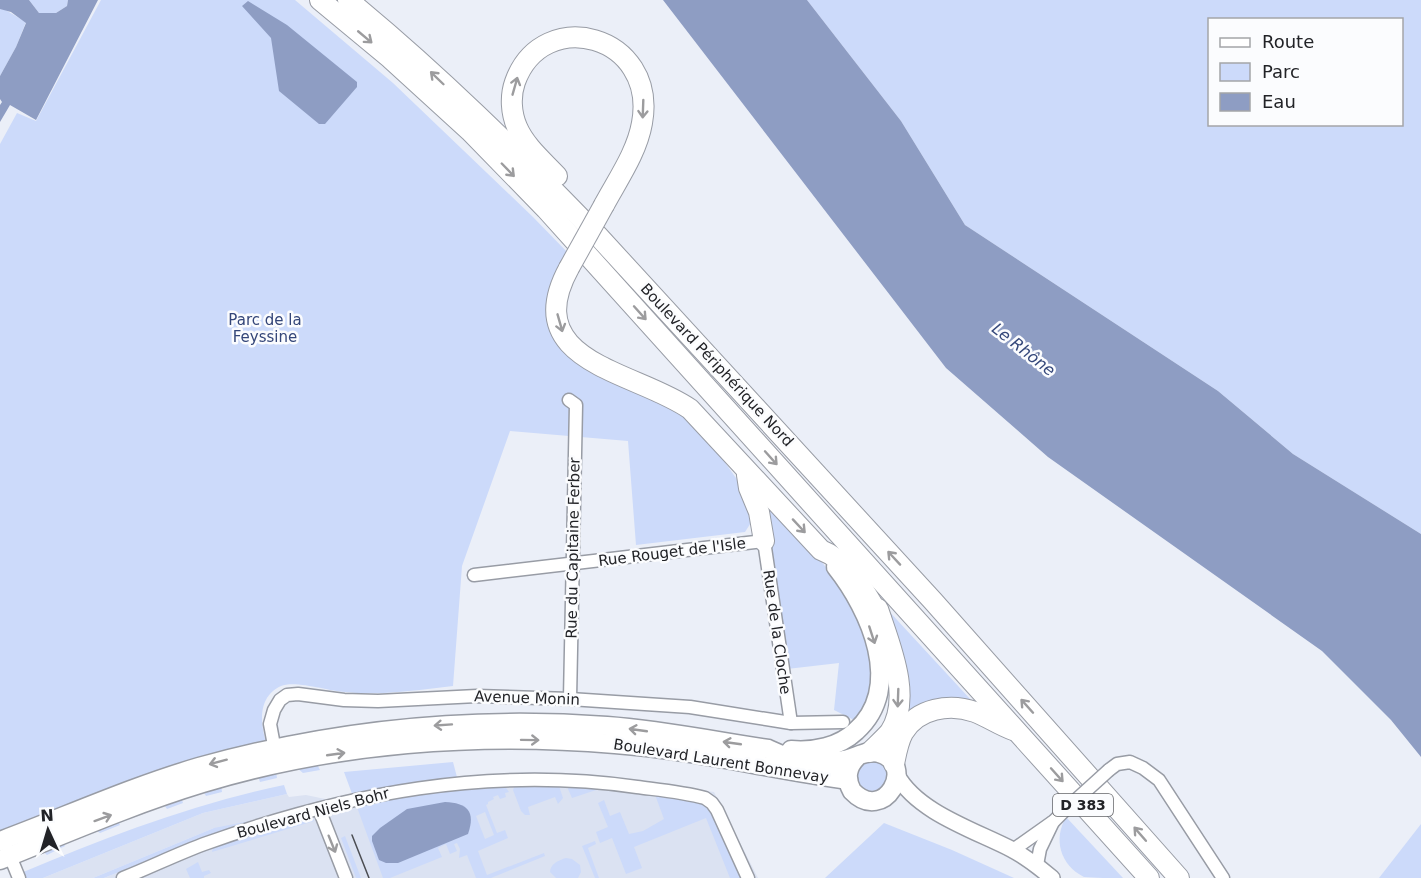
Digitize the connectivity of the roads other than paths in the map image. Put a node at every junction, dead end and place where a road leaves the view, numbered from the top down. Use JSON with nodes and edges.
{"nodes":[{"id":1,"x":320,"y":0,"type":"edge"},
{"id":2,"x":348,"y":0,"type":"edge"},
{"id":3,"x":614,"y":254,"type":"junction"},
{"id":4,"x":569,"y":400,"type":"dead end"},
{"id":5,"x":746,"y":470,"type":"junction"},
{"id":6,"x":764,"y":541,"type":"junction"},
{"id":7,"x":821,"y":550,"type":"junction"},
{"id":8,"x":863,"y":561,"type":"junction"},
{"id":9,"x":573,"y":563,"type":"junction"},
{"id":10,"x":474,"y":575,"type":"dead end"},
{"id":11,"x":881,"y":620,"type":"junction"},
{"id":12,"x":570,"y":699,"type":"junction"},
{"id":13,"x":843,"y":722,"type":"dead end"},
{"id":14,"x":790,"y":723,"type":"junction"},
{"id":15,"x":1018,"y":732,"type":"junction"},
{"id":16,"x":768,"y":749,"type":"junction"},
{"id":17,"x":863,"y":754,"type":"junction"},
{"id":18,"x":276,"y":756,"type":"junction"},
{"id":19,"x":895,"y":770,"type":"junction"},
{"id":20,"x":848,"y":780,"type":"junction"},
{"id":21,"x":884,"y":798,"type":"junction"},
{"id":22,"x":928,"y":807,"type":"junction"},
{"id":23,"x":319,"y":809,"type":"junction"},
{"id":24,"x":1054,"y":821,"type":"junction"},
{"id":25,"x":3,"y":849,"type":"edge"},
{"id":26,"x":1013,"y":850,"type":"junction"},
{"id":27,"x":1037,"y":865,"type":"junction"},
{"id":28,"x":19,"y":878,"type":"edge"},
{"id":29,"x":123,"y":878,"type":"edge"},
{"id":30,"x":346,"y":878,"type":"edge"},
{"id":31,"x":748,"y":878,"type":"edge"},
{"id":32,"x":1052,"y":878,"type":"edge"},
{"id":33,"x":1149,"y":878,"type":"edge"},
{"id":34,"x":1179,"y":878,"type":"edge"},
{"id":35,"x":1223,"y":878,"type":"edge"}],
"edges":[{"from":1,"to":8,"type":"highway","name":"Boulevard Périphérique Nord","one_way":true},
{"from":3,"to":2,"type":"highway","name":"Boulevard Périphérique Nord","one_way":true},
{"from":3,"to":5,"type":"highway","one_way":true,"bridge":true},
{"from":34,"to":3,"type":"highway","name":"Boulevard Périphérique Nord","number":"D 383","one_way":true},
{"from":4,"to":9,"type":"street","name":"Rue du Capitaine Ferber"},
{"from":5,"to":6,"type":"highway"},
{"from":5,"to":7,"type":"highway","one_way":true},
{"from":6,"to":9,"type":"street","name":"Rue Rouget de l'Isle"},
{"from":6,"to":14,"type":"street","name":"Rue de la Cloche"},
{"from":7,"to":11,"type":"highway"},
{"from":7,"to":16,"type":"main road","one_way":true},
{"from":8,"to":11,"type":"highway"},
{"from":8,"to":15,"type":"highway","name":"Boulevard Périphérique Nord"},
{"from":9,"to":10,"type":"street","name":"Rue Rouget de l'Isle"},
{"from":9,"to":12,"type":"street","name":"Rue du Capitaine Ferber"},
{"from":11,"to":17,"type":"highway","one_way":true},
{"from":12,"to":14,"type":"street","name":"Avenue Monin"},
{"from":12,"to":18,"type":"street","name":"Avenue Monin"},
{"from":13,"to":14,"type":"street","name":"Avenue Monin"},
{"from":15,"to":19,"type":"highway"},
{"from":15,"to":33,"type":"highway","number":"D 383","one_way":true},
{"from":16,"to":17,"type":"main road","name":"Boulevard Laurent Bonnevay"},
{"from":16,"to":18,"type":"main road","name":"Boulevard Laurent Bonnevay","one_way":true},
{"from":17,"to":19,"type":"main road"},
{"from":17,"to":20,"type":"main road","name":"Boulevard Laurent Bonnevay"},
{"from":18,"to":20,"type":"main road","name":"Boulevard Laurent Bonnevay","one_way":true},
{"from":18,"to":25,"type":"main road","name":"Boulevard Laurent Bonnevay"},
{"from":19,"to":21,"type":"main road"},
{"from":19,"to":22,"type":"street"},
{"from":20,"to":21,"type":"main road","name":"Boulevard Laurent Bonnevay"},
{"from":21,"to":22,"type":"street"},
{"from":22,"to":26,"type":"street"},
{"from":23,"to":29,"type":"street","name":"Boulevard Niels Bohr"},
{"from":23,"to":30,"type":"street","one_way":true},
{"from":23,"to":31,"type":"street","name":"Boulevard Niels Bohr"},
{"from":24,"to":26,"type":"street"},
{"from":24,"to":27,"type":"street"},
{"from":24,"to":35,"type":"street","bridge":true},
{"from":25,"to":28,"type":"street"},
{"from":26,"to":27,"type":"street"},
{"from":27,"to":32,"type":"street"}]}
